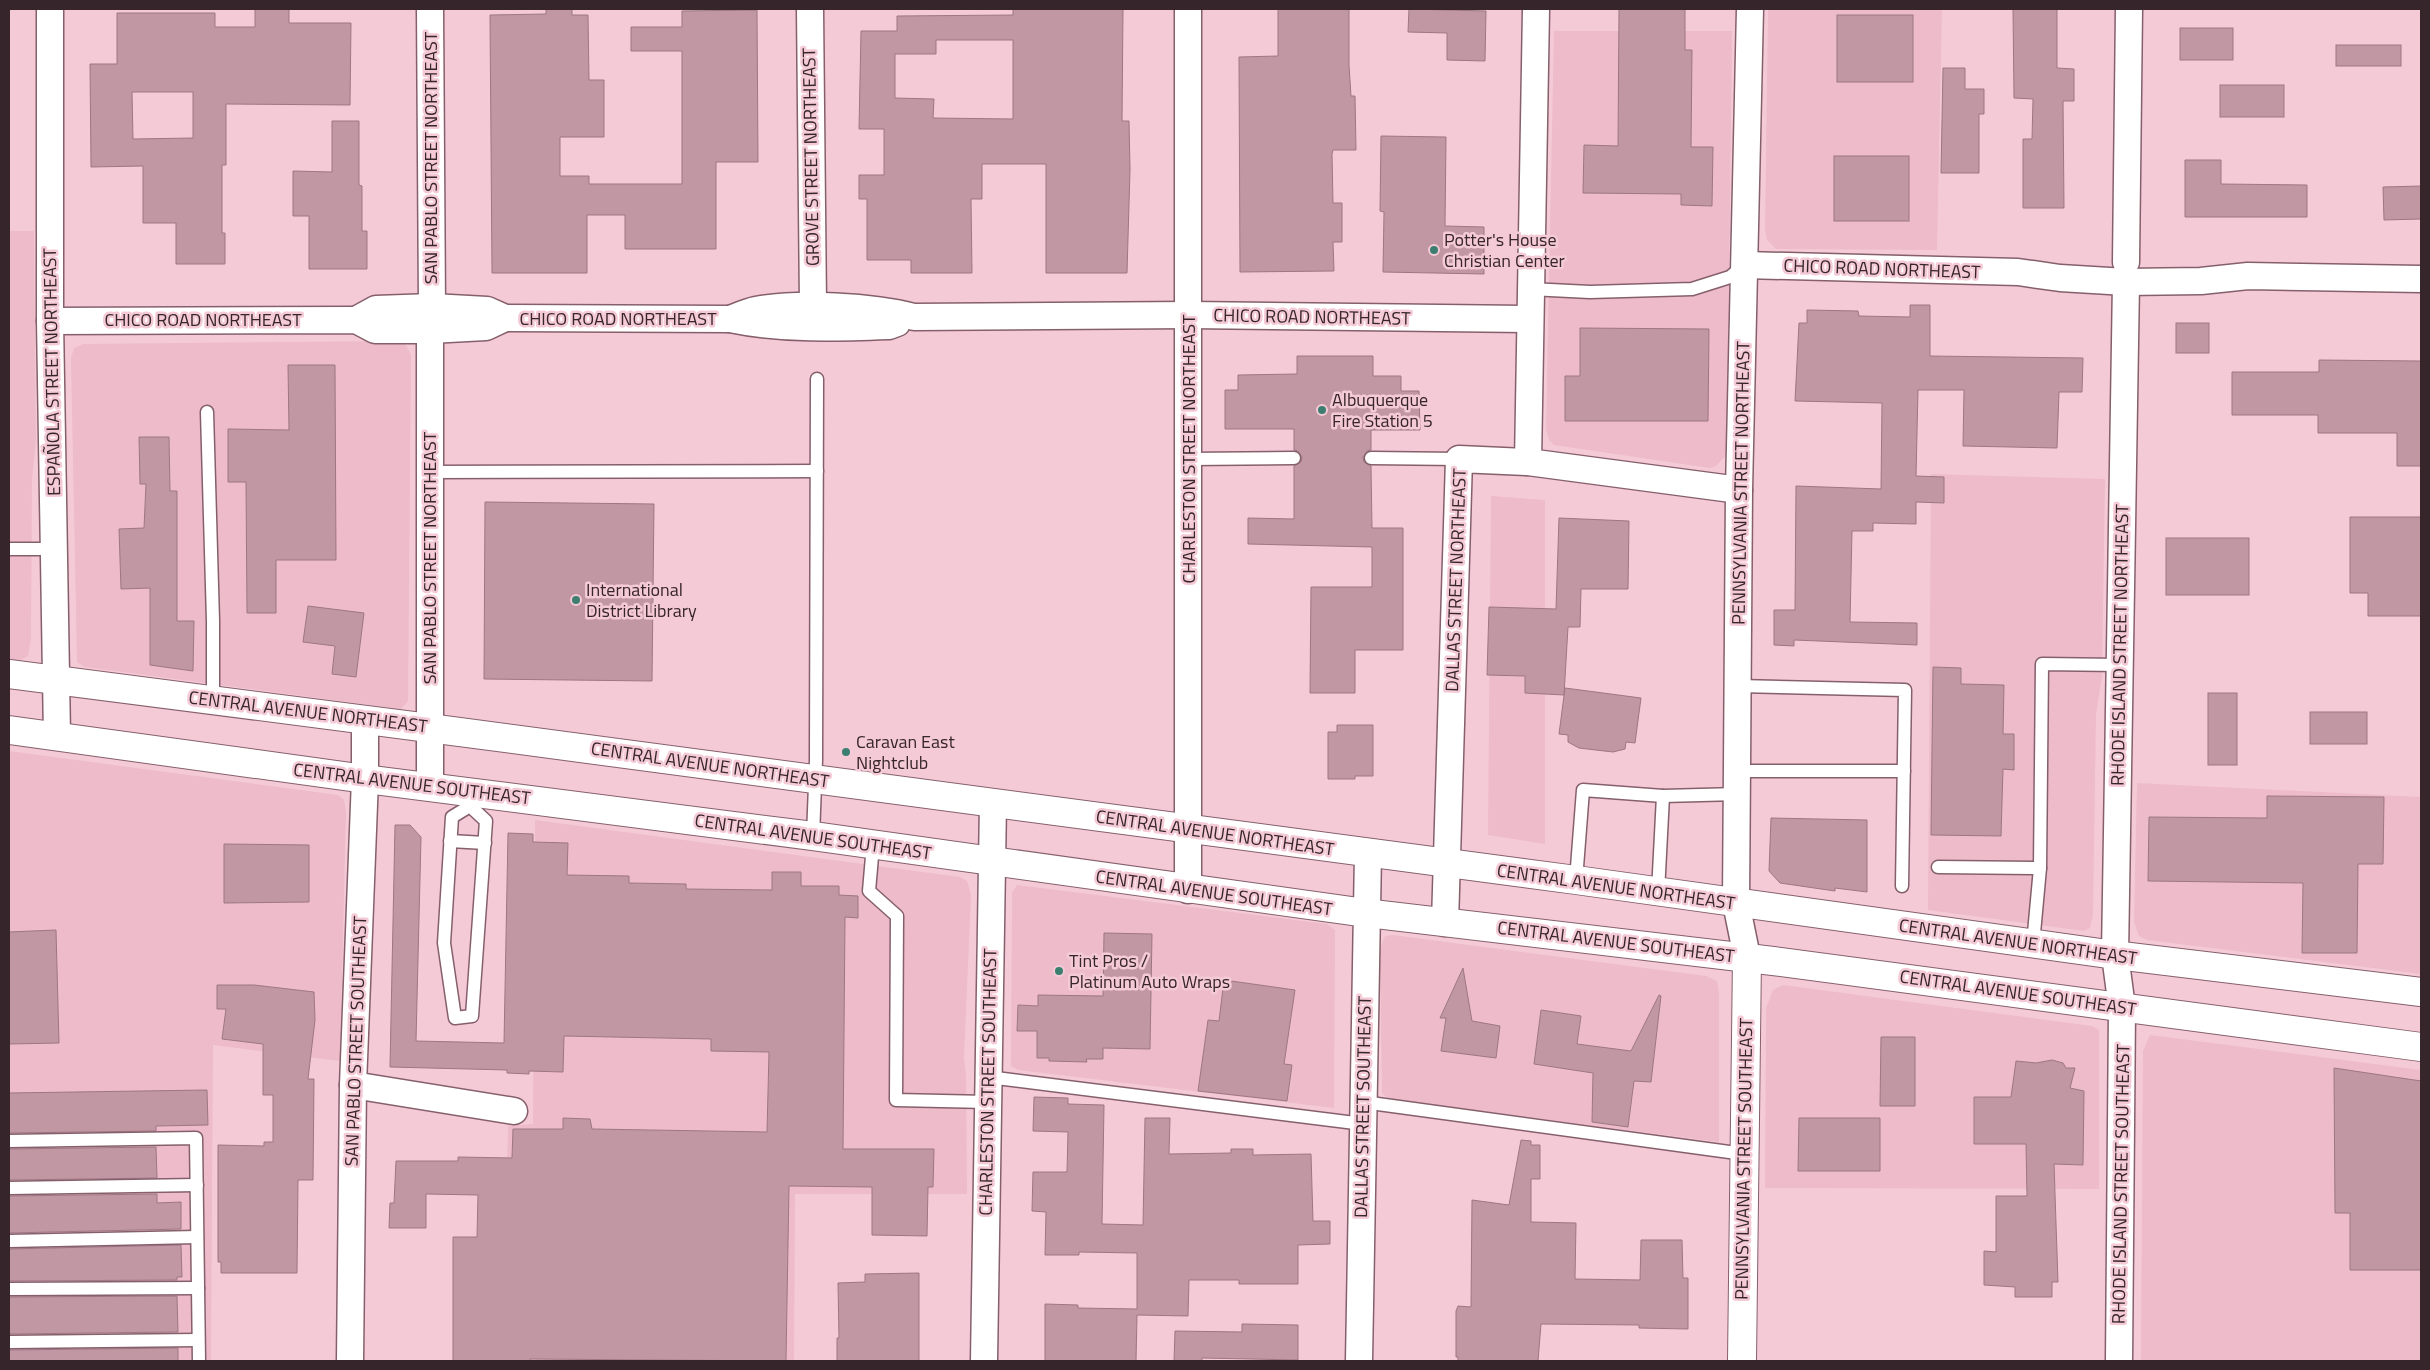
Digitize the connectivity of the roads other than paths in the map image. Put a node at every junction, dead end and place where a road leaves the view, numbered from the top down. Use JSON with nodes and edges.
{"nodes":[{"id":1,"x":50,"y":9,"type":"edge"},
{"id":2,"x":430,"y":9,"type":"edge"},
{"id":3,"x":810,"y":9,"type":"edge"},
{"id":4,"x":1188,"y":9,"type":"edge"},
{"id":5,"x":1536,"y":9,"type":"edge"},
{"id":6,"x":1750,"y":9,"type":"edge"},
{"id":7,"x":2129,"y":9,"type":"edge"},
{"id":8,"x":1745,"y":265,"type":"junction"},
{"id":9,"x":2126,"y":272,"type":"junction"},
{"id":10,"x":2421,"y":279,"type":"edge"},
{"id":11,"x":1530,"y":289,"type":"junction"},
{"id":12,"x":813,"y":306,"type":"junction"},
{"id":13,"x":1190,"y":315,"type":"junction"},
{"id":14,"x":914,"y":317,"type":"junction"},
{"id":15,"x":431,"y":319,"type":"junction"},
{"id":16,"x":730,"y":319,"type":"junction"},
{"id":17,"x":1530,"y":319,"type":"junction"},
{"id":18,"x":50,"y":321,"type":"junction"},
{"id":19,"x":817,"y":379,"type":"dead end"},
{"id":20,"x":207,"y":412,"type":"dead end"},
{"id":21,"x":1189,"y":458,"type":"junction"},
{"id":22,"x":1294,"y":458,"type":"dead end"},
{"id":23,"x":1371,"y":458,"type":"dead end"},
{"id":24,"x":1459,"y":459,"type":"junction"},
{"id":25,"x":1528,"y":462,"type":"junction"},
{"id":26,"x":817,"y":471,"type":"junction"},
{"id":27,"x":430,"y":472,"type":"junction"},
{"id":28,"x":1739,"y":490,"type":"junction"},
{"id":29,"x":9,"y":549,"type":"edge"},
{"id":30,"x":54,"y":549,"type":"junction"},
{"id":31,"x":2120,"y":665,"type":"junction"},
{"id":32,"x":9,"y":674,"type":"edge"},
{"id":33,"x":56,"y":680,"type":"junction"},
{"id":34,"x":1738,"y":686,"type":"junction"},
{"id":35,"x":213,"y":701,"type":"junction"},
{"id":36,"x":365,"y":720,"type":"junction"},
{"id":37,"x":430,"y":728,"type":"junction"},
{"id":38,"x":9,"y":730,"type":"edge"},
{"id":39,"x":57,"y":736,"type":"junction"},
{"id":40,"x":1904,"y":771,"type":"junction"},
{"id":41,"x":365,"y":779,"type":"junction"},
{"id":42,"x":816,"y":779,"type":"junction"},
{"id":43,"x":1738,"y":782,"type":"junction"},
{"id":44,"x":430,"y":787,"type":"junction"},
{"id":45,"x":1663,"y":796,"type":"junction"},
{"id":46,"x":470,"y":799,"type":"junction"},
{"id":47,"x":993,"y":803,"type":"junction"},
{"id":48,"x":1188,"y":830,"type":"junction"},
{"id":49,"x":813,"y":836,"type":"junction"},
{"id":50,"x":450,"y":841,"type":"junction"},
{"id":51,"x":484,"y":843,"type":"junction"},
{"id":52,"x":873,"y":845,"type":"junction"},
{"id":53,"x":1368,"y":853,"type":"junction"},
{"id":54,"x":991,"y":862,"type":"junction"},
{"id":55,"x":1448,"y":864,"type":"junction"},
{"id":56,"x":1938,"y":867,"type":"dead end"},
{"id":57,"x":2040,"y":868,"type":"junction"},
{"id":58,"x":1576,"y":880,"type":"junction"},
{"id":59,"x":1902,"y":886,"type":"dead end"},
{"id":60,"x":1188,"y":890,"type":"junction"},
{"id":61,"x":1658,"y":892,"type":"junction"},
{"id":62,"x":1736,"y":903,"type":"junction"},
{"id":63,"x":1366,"y":913,"type":"junction"},
{"id":64,"x":1445,"y":922,"type":"junction"},
{"id":65,"x":2033,"y":944,"type":"junction"},
{"id":66,"x":2115,"y":955,"type":"junction"},
{"id":67,"x":1746,"y":957,"type":"junction"},
{"id":68,"x":2421,"y":992,"type":"edge"},
{"id":69,"x":2122,"y":1008,"type":"junction"},
{"id":70,"x":2421,"y":1047,"type":"edge"},
{"id":71,"x":353,"y":1085,"type":"junction"},
{"id":72,"x":988,"y":1089,"type":"junction"},
{"id":73,"x":514,"y":1110,"type":"dead end"},
{"id":74,"x":1363,"y":1113,"type":"junction"},
{"id":75,"x":9,"y":1141,"type":"edge"},
{"id":76,"x":1744,"y":1154,"type":"junction"},
{"id":77,"x":197,"y":1185,"type":"junction"},
{"id":78,"x":9,"y":1188,"type":"edge"},
{"id":79,"x":198,"y":1237,"type":"junction"},
{"id":80,"x":9,"y":1241,"type":"edge"},
{"id":81,"x":198,"y":1288,"type":"junction"},
{"id":82,"x":9,"y":1289,"type":"edge"},
{"id":83,"x":198,"y":1340,"type":"junction"},
{"id":84,"x":9,"y":1342,"type":"edge"},
{"id":85,"x":199,"y":1361,"type":"edge"},
{"id":86,"x":350,"y":1361,"type":"edge"},
{"id":87,"x":984,"y":1361,"type":"edge"},
{"id":88,"x":1360,"y":1361,"type":"edge"},
{"id":89,"x":1742,"y":1361,"type":"edge"},
{"id":90,"x":2119,"y":1361,"type":"edge"}],
"edges":[{"from":1,"to":18,"type":"street","name":"ESPAÑOLA STREET NORTHEAST"},
{"from":2,"to":15,"type":"street","name":"SAN PABLO STREET NORTHEAST"},
{"from":3,"to":12,"type":"street","name":"GROVE STREET NORTHEAST"},
{"from":4,"to":13,"type":"street","name":"CHARLESTON STREET NORTHEAST"},
{"from":5,"to":11,"type":"street"},
{"from":6,"to":8,"type":"street","name":"PENNSYLVANIA STREET NORTHEAST"},
{"from":7,"to":9,"type":"street","name":"RHODE ISLAND STREET NORTHEAST"},
{"from":8,"to":9,"type":"street","name":"CHICO ROAD NORTHEAST"},
{"from":8,"to":11,"type":"lane"},
{"from":8,"to":28,"type":"street","name":"PENNSYLVANIA STREET NORTHEAST"},
{"from":9,"to":10,"type":"street","name":"CHICO ROAD NORTHEAST"},
{"from":9,"to":31,"type":"street","name":"RHODE ISLAND STREET NORTHEAST"},
{"from":11,"to":17,"type":"street"},
{"from":12,"to":14,"type":"street","name":"CHICO ROAD NORTHEAST"},
{"from":12,"to":16,"type":"street","name":"CHICO ROAD NORTHEAST"},
{"from":13,"to":14,"type":"street","name":"CHICO ROAD NORTHEAST"},
{"from":13,"to":17,"type":"street","name":"CHICO ROAD NORTHEAST"},
{"from":13,"to":21,"type":"street","name":"CHARLESTON STREET NORTHEAST"},
{"from":14,"to":16,"type":"street","name":"CHICO ROAD NORTHEAST"},
{"from":15,"to":16,"type":"street","name":"CHICO ROAD NORTHEAST"},
{"from":15,"to":18,"type":"street","name":"CHICO ROAD NORTHEAST"},
{"from":15,"to":27,"type":"street","name":"SAN PABLO STREET NORTHEAST"},
{"from":17,"to":25,"type":"street"},
{"from":18,"to":30,"type":"street","name":"ESPAÑOLA STREET NORTHEAST"},
{"from":19,"to":26,"type":"lane"},
{"from":20,"to":35,"type":"lane"},
{"from":21,"to":22,"type":"lane"},
{"from":21,"to":48,"type":"street","name":"CHARLESTON STREET NORTHEAST"},
{"from":23,"to":24,"type":"lane"},
{"from":24,"to":25,"type":"street","name":"DALLAS STREET NORTHEAST"},
{"from":24,"to":55,"type":"street","name":"DALLAS STREET NORTHEAST"},
{"from":25,"to":28,"type":"street"},
{"from":26,"to":27,"type":"lane"},
{"from":26,"to":42,"type":"lane"},
{"from":27,"to":37,"type":"street","name":"SAN PABLO STREET NORTHEAST"},
{"from":28,"to":34,"type":"street","name":"PENNSYLVANIA STREET NORTHEAST"},
{"from":29,"to":30,"type":"lane"},
{"from":30,"to":33,"type":"street","name":"ESPAÑOLA STREET NORTHEAST"},
{"from":31,"to":57,"type":"lane"},
{"from":31,"to":66,"type":"street","name":"RHODE ISLAND STREET NORTHEAST"},
{"from":32,"to":33,"type":"main road","name":"CENTRAL AVENUE NORTHEAST"},
{"from":33,"to":35,"type":"main road","name":"CENTRAL AVENUE NORTHEAST"},
{"from":33,"to":39,"type":"street","name":"ESPAÑOLA STREET NORTHEAST"},
{"from":34,"to":40,"type":"lane"},
{"from":34,"to":43,"type":"street","name":"PENNSYLVANIA STREET NORTHEAST"},
{"from":35,"to":36,"type":"main road","name":"CENTRAL AVENUE NORTHEAST"},
{"from":36,"to":37,"type":"main road","name":"CENTRAL AVENUE NORTHEAST"},
{"from":36,"to":41,"type":"street","name":"SAN PABLO STREET SOUTHEAST"},
{"from":37,"to":42,"type":"main road","name":"CENTRAL AVENUE NORTHEAST"},
{"from":37,"to":44,"type":"street","name":"SAN PABLO STREET NORTHEAST"},
{"from":38,"to":39,"type":"main road","name":"CENTRAL AVENUE SOUTHEAST"},
{"from":39,"to":41,"type":"main road","name":"CENTRAL AVENUE SOUTHEAST"},
{"from":40,"to":43,"type":"lane"},
{"from":40,"to":59,"type":"lane"},
{"from":41,"to":44,"type":"main road","name":"CENTRAL AVENUE SOUTHEAST"},
{"from":41,"to":71,"type":"street","name":"SAN PABLO STREET SOUTHEAST"},
{"from":42,"to":47,"type":"main road","name":"CENTRAL AVENUE NORTHEAST"},
{"from":42,"to":49,"type":"lane"},
{"from":43,"to":45,"type":"lane"},
{"from":43,"to":62,"type":"street","name":"PENNSYLVANIA STREET NORTHEAST"},
{"from":44,"to":46,"type":"main road","name":"CENTRAL AVENUE SOUTHEAST"},
{"from":45,"to":58,"type":"lane"},
{"from":45,"to":61,"type":"lane"},
{"from":46,"to":49,"type":"main road","name":"CENTRAL AVENUE SOUTHEAST"},
{"from":46,"to":50,"type":"lane"},
{"from":46,"to":51,"type":"lane"},
{"from":47,"to":48,"type":"main road","name":"CENTRAL AVENUE NORTHEAST"},
{"from":47,"to":54,"type":"street","name":"CHARLESTON STREET SOUTHEAST"},
{"from":48,"to":53,"type":"main road","name":"CENTRAL AVENUE NORTHEAST"},
{"from":48,"to":60,"type":"street","name":"CHARLESTON STREET NORTHEAST"},
{"from":49,"to":52,"type":"main road","name":"CENTRAL AVENUE SOUTHEAST"},
{"from":50,"to":51,"type":"lane"},
{"from":50,"to":51,"type":"lane"},
{"from":52,"to":54,"type":"main road","name":"CENTRAL AVENUE SOUTHEAST"},
{"from":52,"to":72,"type":"lane"},
{"from":53,"to":55,"type":"main road","name":"CENTRAL AVENUE NORTHEAST"},
{"from":53,"to":63,"type":"street","name":"DALLAS STREET SOUTHEAST"},
{"from":54,"to":60,"type":"main road","name":"CENTRAL AVENUE SOUTHEAST"},
{"from":54,"to":72,"type":"street","name":"CHARLESTON STREET SOUTHEAST"},
{"from":55,"to":58,"type":"main road","name":"CENTRAL AVENUE NORTHEAST"},
{"from":55,"to":64,"type":"street","name":"DALLAS STREET NORTHEAST"},
{"from":56,"to":57,"type":"lane"},
{"from":57,"to":65,"type":"lane"},
{"from":58,"to":61,"type":"main road","name":"CENTRAL AVENUE NORTHEAST"},
{"from":60,"to":63,"type":"main road","name":"CENTRAL AVENUE SOUTHEAST"},
{"from":61,"to":62,"type":"main road","name":"CENTRAL AVENUE NORTHEAST"},
{"from":62,"to":65,"type":"main road","name":"CENTRAL AVENUE NORTHEAST"},
{"from":62,"to":67,"type":"street","name":"PENNSYLVANIA STREET NORTHEAST"},
{"from":63,"to":64,"type":"main road","name":"CENTRAL AVENUE SOUTHEAST"},
{"from":63,"to":74,"type":"street","name":"DALLAS STREET SOUTHEAST"},
{"from":64,"to":67,"type":"main road","name":"CENTRAL AVENUE SOUTHEAST"},
{"from":65,"to":66,"type":"main road","name":"CENTRAL AVENUE NORTHEAST"},
{"from":66,"to":68,"type":"main road","name":"CENTRAL AVENUE NORTHEAST"},
{"from":66,"to":69,"type":"street","name":"RHODE ISLAND STREET NORTHEAST"},
{"from":67,"to":69,"type":"main road","name":"CENTRAL AVENUE SOUTHEAST"},
{"from":67,"to":76,"type":"main road","name":"PENNSYLVANIA STREET SOUTHEAST"},
{"from":69,"to":70,"type":"main road","name":"CENTRAL AVENUE SOUTHEAST"},
{"from":69,"to":90,"type":"street","name":"RHODE ISLAND STREET SOUTHEAST"},
{"from":71,"to":73,"type":"street"},
{"from":71,"to":86,"type":"street","name":"SAN PABLO STREET SOUTHEAST"},
{"from":72,"to":74,"type":"lane"},
{"from":72,"to":87,"type":"street","name":"CHARLESTON STREET SOUTHEAST"},
{"from":74,"to":76,"type":"lane"},
{"from":74,"to":88,"type":"street","name":"DALLAS STREET SOUTHEAST"},
{"from":75,"to":77,"type":"lane"},
{"from":76,"to":89,"type":"main road","name":"PENNSYLVANIA STREET SOUTHEAST"},
{"from":77,"to":78,"type":"lane"},
{"from":77,"to":79,"type":"lane"},
{"from":79,"to":80,"type":"lane"},
{"from":79,"to":81,"type":"lane"},
{"from":81,"to":82,"type":"lane"},
{"from":81,"to":83,"type":"lane"},
{"from":83,"to":84,"type":"lane"},
{"from":83,"to":85,"type":"lane"}]}
